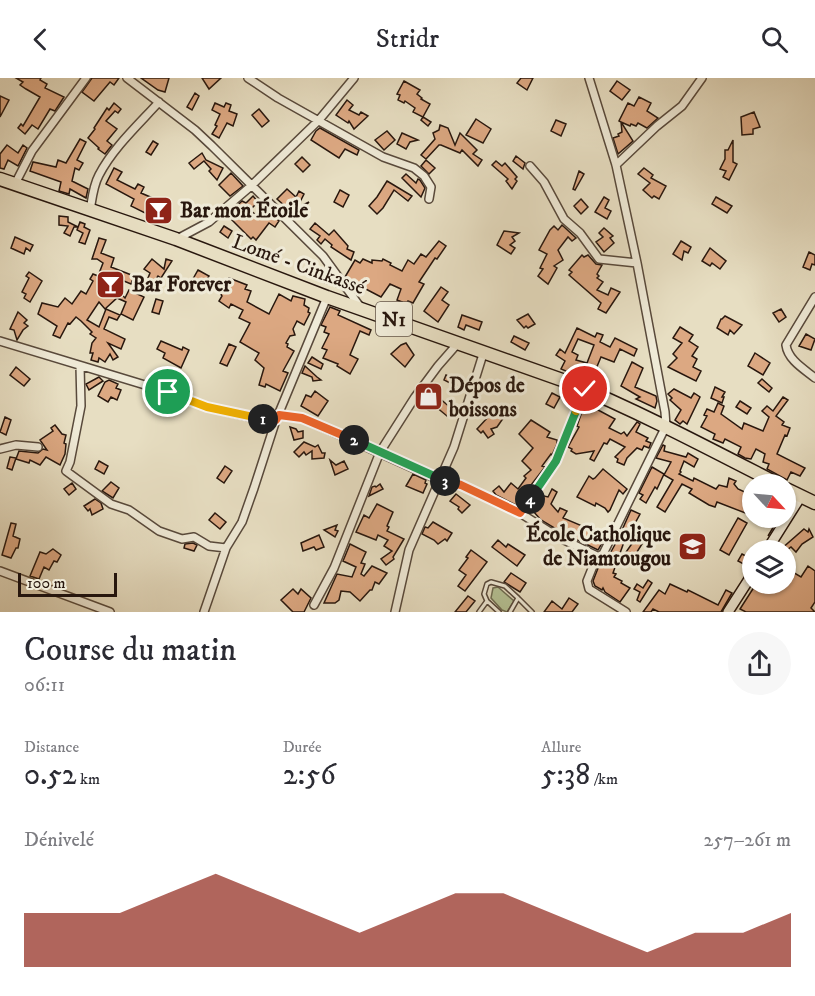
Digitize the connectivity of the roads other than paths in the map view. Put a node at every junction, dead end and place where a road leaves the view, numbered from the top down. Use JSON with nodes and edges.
{"nodes":[{"id":1,"x":86,"y":78,"type":"edge"},
{"id":2,"x":127,"y":78,"type":"edge"},
{"id":3,"x":248,"y":78,"type":"edge"},
{"id":4,"x":354,"y":78,"type":"edge"},
{"id":5,"x":589,"y":78,"type":"edge"},
{"id":6,"x":702,"y":78,"type":"edge"},
{"id":7,"x":159,"y":102,"type":"junction"},
{"id":8,"x":319,"y":120,"type":"junction"},
{"id":9,"x":616,"y":165,"type":"junction"},
{"id":10,"x":530,"y":166,"type":"dead end"},
{"id":11,"x":0,"y":179,"type":"edge"},
{"id":12,"x":15,"y":184,"type":"junction"},
{"id":13,"x":251,"y":186,"type":"junction"},
{"id":14,"x":429,"y":199,"type":"dead end"},
{"id":15,"x":90,"y":211,"type":"junction"},
{"id":16,"x":176,"y":239,"type":"junction"},
{"id":17,"x":637,"y":262,"type":"junction"},
{"id":18,"x":327,"y":297,"type":"junction"},
{"id":19,"x":815,"y":297,"type":"edge"},
{"id":20,"x":361,"y":308,"type":"junction"},
{"id":21,"x":0,"y":341,"type":"edge"},
{"id":22,"x":459,"y":342,"type":"junction"},
{"id":23,"x":484,"y":351,"type":"junction"},
{"id":24,"x":80,"y":366,"type":"junction"},
{"id":25,"x":815,"y":378,"type":"edge"},
{"id":26,"x":585,"y":389,"type":"junction"},
{"id":27,"x":277,"y":418,"type":"junction"},
{"id":28,"x":666,"y":426,"type":"junction"},
{"id":29,"x":38,"y":447,"type":"dead end"},
{"id":30,"x":0,"y":449,"type":"edge"},
{"id":31,"x":380,"y":452,"type":"junction"},
{"id":32,"x":759,"y":474,"type":"edge"},
{"id":33,"x":439,"y":480,"type":"junction"},
{"id":34,"x":796,"y":494,"type":"edge"},
{"id":35,"x":801,"y":496,"type":"junction"},
{"id":36,"x":815,"y":502,"type":"edge"},
{"id":37,"x":520,"y":513,"type":"junction"},
{"id":38,"x":773,"y":540,"type":"edge"},
{"id":39,"x":226,"y":548,"type":"junction"},
{"id":40,"x":597,"y":556,"type":"junction"},
{"id":41,"x":0,"y":571,"type":"edge"},
{"id":42,"x":742,"y":590,"type":"edge"},
{"id":43,"x":518,"y":598,"type":"junction"},
{"id":44,"x":487,"y":601,"type":"junction"},
{"id":45,"x":314,"y":606,"type":"dead end"},
{"id":46,"x":110,"y":612,"type":"edge"},
{"id":47,"x":204,"y":612,"type":"edge"},
{"id":48,"x":394,"y":612,"type":"edge"},
{"id":49,"x":479,"y":612,"type":"edge"},
{"id":50,"x":499,"y":612,"type":"edge"},
{"id":51,"x":510,"y":612,"type":"edge"},
{"id":52,"x":532,"y":612,"type":"edge"},
{"id":53,"x":626,"y":612,"type":"edge"},
{"id":54,"x":728,"y":612,"type":"edge"}],
"edges":[{"from":1,"to":12,"type":"street"},
{"from":2,"to":7,"type":"street"},
{"from":3,"to":8,"type":"street"},
{"from":4,"to":8,"type":"street"},
{"from":5,"to":9,"type":"street"},
{"from":6,"to":9,"type":"street"},
{"from":7,"to":13,"type":"street"},
{"from":7,"to":15,"type":"street"},
{"from":8,"to":13,"type":"street"},
{"from":8,"to":14,"type":"street"},
{"from":9,"to":17,"type":"street"},
{"from":10,"to":17,"type":"street"},
{"from":11,"to":12,"type":"highway","name":"Lomé - Cinkassé","number":"N1"},
{"from":12,"to":15,"type":"highway","name":"Lomé - Cinkassé","number":"N1"},
{"from":13,"to":16,"type":"street"},
{"from":13,"to":20,"type":"street"},
{"from":15,"to":16,"type":"highway","name":"Lomé - Cinkassé","number":"N1"},
{"from":16,"to":18,"type":"highway","name":"Lomé - Cinkassé","number":"N1"},
{"from":17,"to":28,"type":"street"},
{"from":18,"to":20,"type":"highway","name":"Lomé - Cinkassé","number":"N1"},
{"from":18,"to":27,"type":"street"},
{"from":19,"to":25,"type":"street"},
{"from":20,"to":22,"type":"highway","name":"Lomé - Cinkassé","number":"N1"},
{"from":21,"to":24,"type":"street"},
{"from":22,"to":23,"type":"highway","name":"Lomé - Cinkassé","number":"N1"},
{"from":22,"to":31,"type":"street"},
{"from":23,"to":26,"type":"highway","name":"Lomé - Cinkassé","number":"N1"},
{"from":23,"to":33,"type":"street"},
{"from":24,"to":27,"type":"street"},
{"from":24,"to":39,"type":"street"},
{"from":26,"to":28,"type":"highway","name":"Lomé - Cinkassé","number":"N1"},
{"from":26,"to":37,"type":"street"},
{"from":27,"to":31,"type":"street"},
{"from":27,"to":39,"type":"street"},
{"from":28,"to":32,"type":"highway","name":"Lomé - Cinkassé","number":"N1"},
{"from":28,"to":40,"type":"street"},
{"from":29,"to":30,"type":"street"},
{"from":31,"to":33,"type":"street"},
{"from":31,"to":45,"type":"street"},
{"from":33,"to":37,"type":"street"},
{"from":33,"to":48,"type":"street"},
{"from":34,"to":35,"type":"highway"},
{"from":35,"to":36,"type":"highway"},
{"from":35,"to":38,"type":"main road"},
{"from":37,"to":40,"type":"street"},
{"from":39,"to":47,"type":"street"},
{"from":40,"to":53,"type":"street"},
{"from":41,"to":46,"type":"street"},
{"from":42,"to":54,"type":"main road"},
{"from":43,"to":44,"type":"lane"},
{"from":43,"to":51,"type":"lane"},
{"from":43,"to":52,"type":"lane"},
{"from":44,"to":49,"type":"lane"},
{"from":44,"to":50,"type":"lane"}]}
